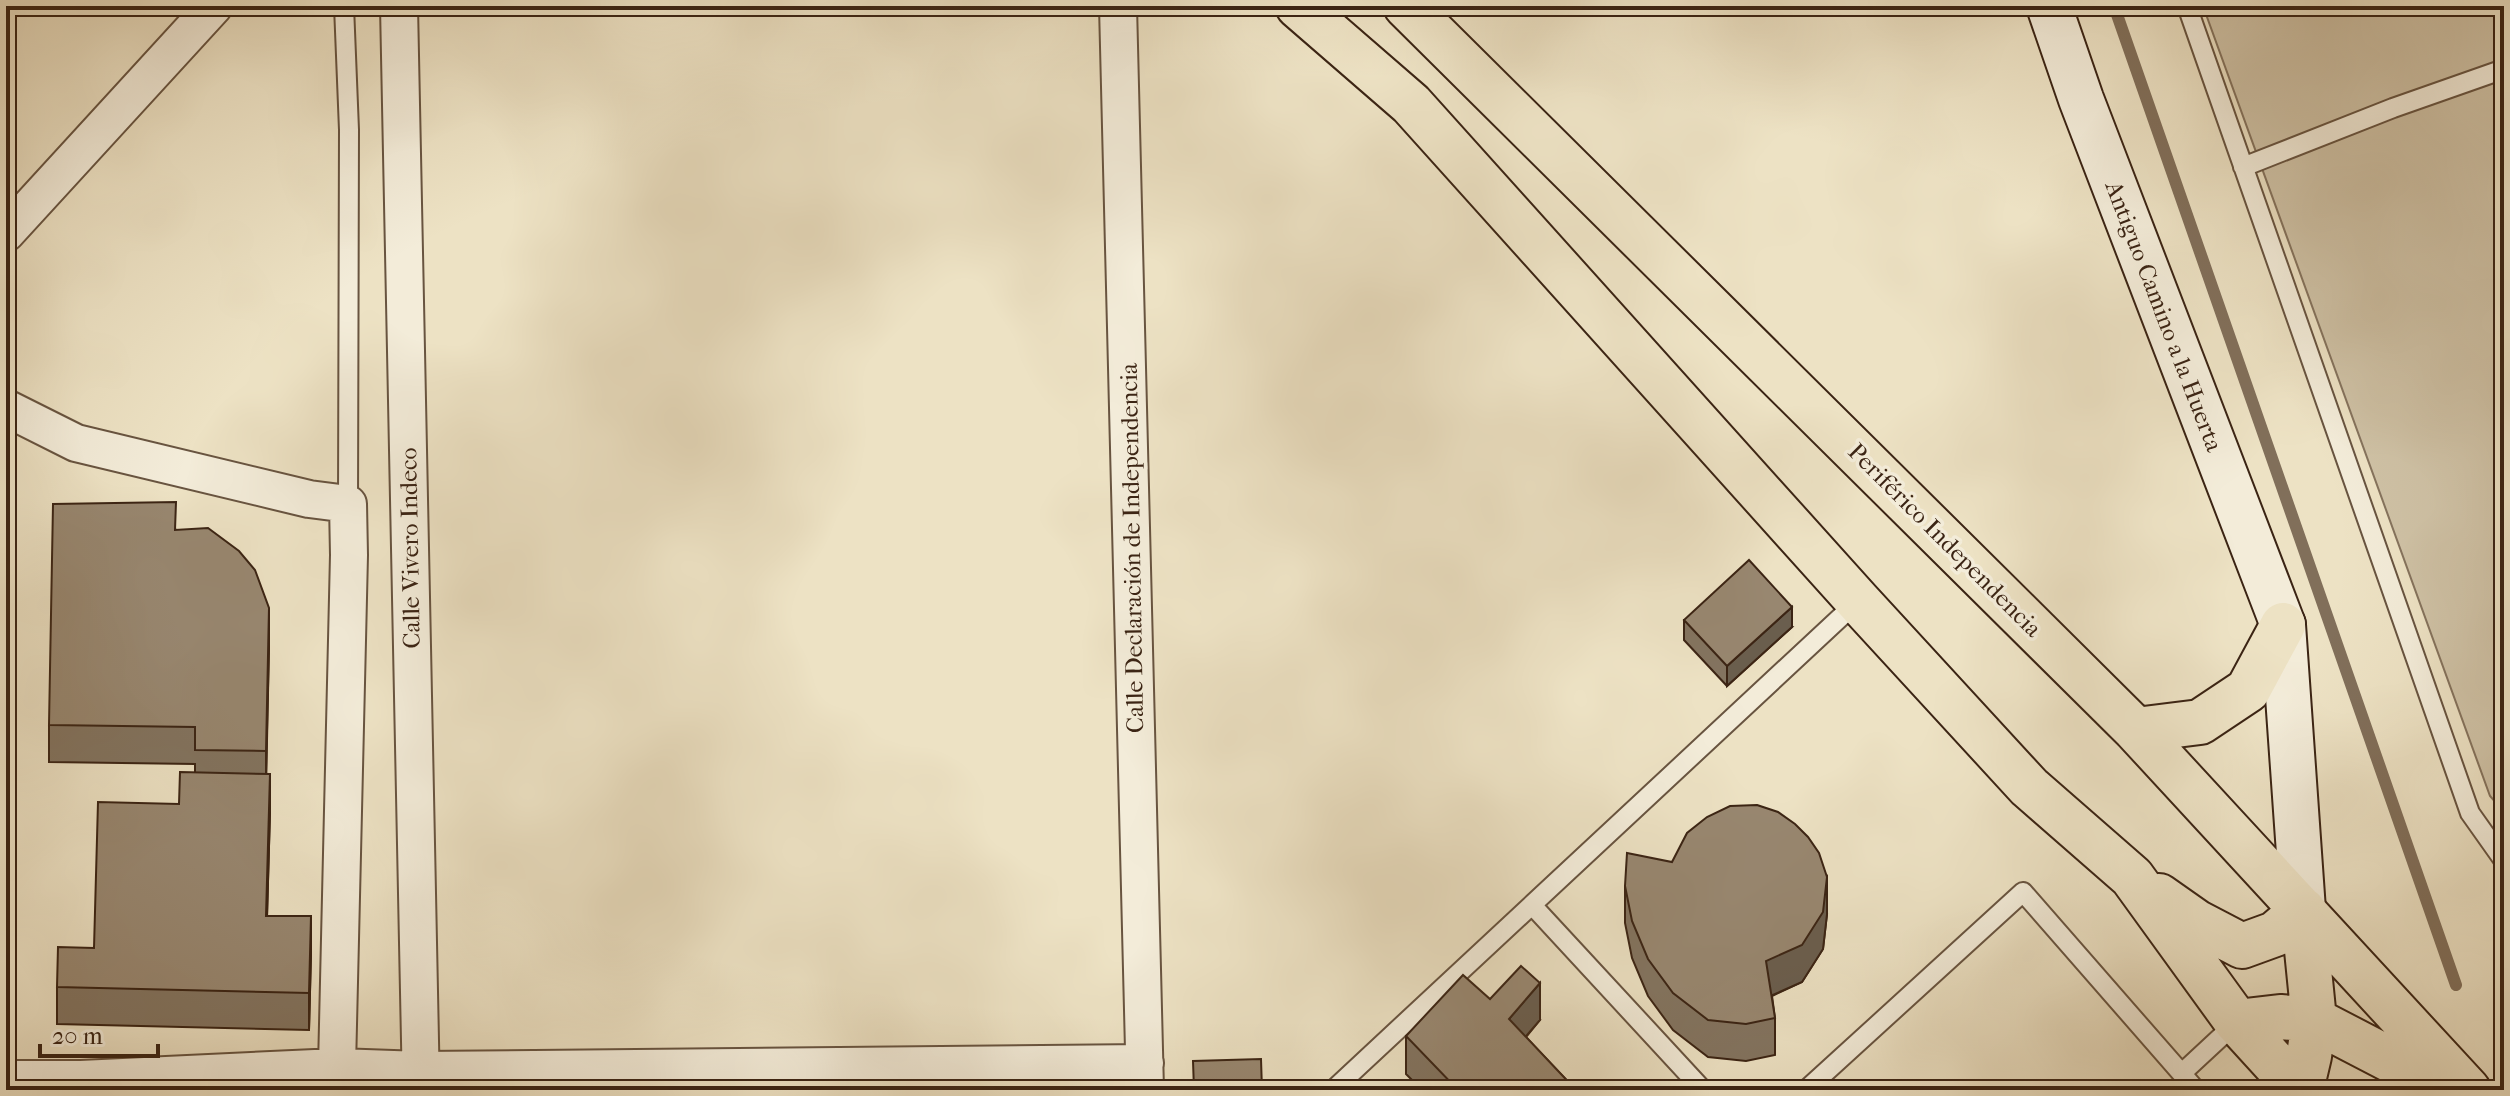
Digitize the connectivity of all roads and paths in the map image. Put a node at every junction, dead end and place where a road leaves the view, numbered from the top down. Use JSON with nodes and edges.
{"nodes":[{"id":1,"x":214,"y":6,"type":"edge"},
{"id":2,"x":344,"y":6,"type":"edge"},
{"id":3,"x":399,"y":6,"type":"edge"},
{"id":4,"x":1118,"y":6,"type":"edge"},
{"id":5,"x":1298,"y":6,"type":"edge"},
{"id":6,"x":1406,"y":6,"type":"edge"},
{"id":7,"x":2049,"y":6,"type":"edge"},
{"id":8,"x":2187,"y":6,"type":"edge"},
{"id":9,"x":2504,"y":69,"type":"edge"},
{"id":10,"x":2243,"y":167,"type":"junction"},
{"id":11,"x":6,"y":233,"type":"edge"},
{"id":12,"x":6,"y":408,"type":"edge"},
{"id":13,"x":348,"y":504,"type":"junction"},
{"id":14,"x":1858,"y":601,"type":"junction"},
{"id":15,"x":2283,"y":625,"type":"junction"},
{"id":16,"x":2136,"y":730,"type":"junction"},
{"id":17,"x":2504,"y":861,"type":"edge"},
{"id":18,"x":2132,"y":877,"type":"junction"},
{"id":19,"x":1532,"y":905,"type":"junction"},
{"id":20,"x":2303,"y":910,"type":"junction"},
{"id":21,"x":2314,"y":1020,"type":"junction"},
{"id":22,"x":2237,"y":1022,"type":"junction"},
{"id":23,"x":337,"y":1067,"type":"junction"},
{"id":24,"x":2182,"y":1073,"type":"junction"},
{"id":25,"x":1145,"y":1076,"type":"edge"},
{"id":26,"x":1091,"y":1077,"type":"edge"},
{"id":27,"x":6,"y":1079,"type":"edge"},
{"id":28,"x":421,"y":1080,"type":"edge"},
{"id":29,"x":81,"y":1085,"type":"edge"},
{"id":30,"x":1333,"y":1090,"type":"edge"},
{"id":31,"x":1703,"y":1090,"type":"edge"},
{"id":32,"x":1806,"y":1090,"type":"edge"},
{"id":33,"x":2196,"y":1090,"type":"edge"},
{"id":34,"x":2300,"y":1090,"type":"edge"},
{"id":35,"x":2436,"y":1090,"type":"edge"},
{"id":36,"x":2468,"y":1090,"type":"edge"}],
"edges":[{"from":1,"to":11,"type":"street"},
{"from":2,"to":13,"type":"lane"},
{"from":3,"to":28,"type":"street","name":"Calle Vivero Indeco"},
{"from":4,"to":25,"type":"street","name":"Calle Declaración de Independencia"},
{"from":5,"to":14,"type":"highway"},
{"from":6,"to":16,"type":"highway","name":"Periférico Independencia"},
{"from":7,"to":15,"type":"street","name":"Antiguo Camino a la Huerta"},
{"from":8,"to":10,"type":"lane"},
{"from":9,"to":10,"type":"lane"},
{"from":10,"to":17,"type":"lane"},
{"from":12,"to":13,"type":"street"},
{"from":13,"to":23,"type":"street"},
{"from":14,"to":18,"type":"highway"},
{"from":14,"to":19,"type":"lane"},
{"from":15,"to":16,"type":"highway"},
{"from":15,"to":20,"type":"street","name":"Antiguo Camino a la Huerta"},
{"from":16,"to":20,"type":"highway","name":"Periférico Independencia"},
{"from":18,"to":20,"type":"highway"},
{"from":18,"to":22,"type":"highway"},
{"from":19,"to":30,"type":"lane"},
{"from":19,"to":31,"type":"lane"},
{"from":20,"to":21,"type":"highway"},
{"from":20,"to":36,"type":"highway","name":"Periférico Independencia"},
{"from":21,"to":22,"type":"highway"},
{"from":21,"to":34,"type":"highway"},
{"from":21,"to":35,"type":"highway"},
{"from":22,"to":24,"type":"lane"},
{"from":22,"to":34,"type":"highway"},
{"from":23,"to":28,"type":"street"},
{"from":23,"to":29,"type":"street"},
{"from":24,"to":32,"type":"lane"},
{"from":24,"to":33,"type":"lane"},
{"from":25,"to":26,"type":"street"},
{"from":26,"to":28,"type":"street"},
{"from":27,"to":29,"type":"street"}]}
